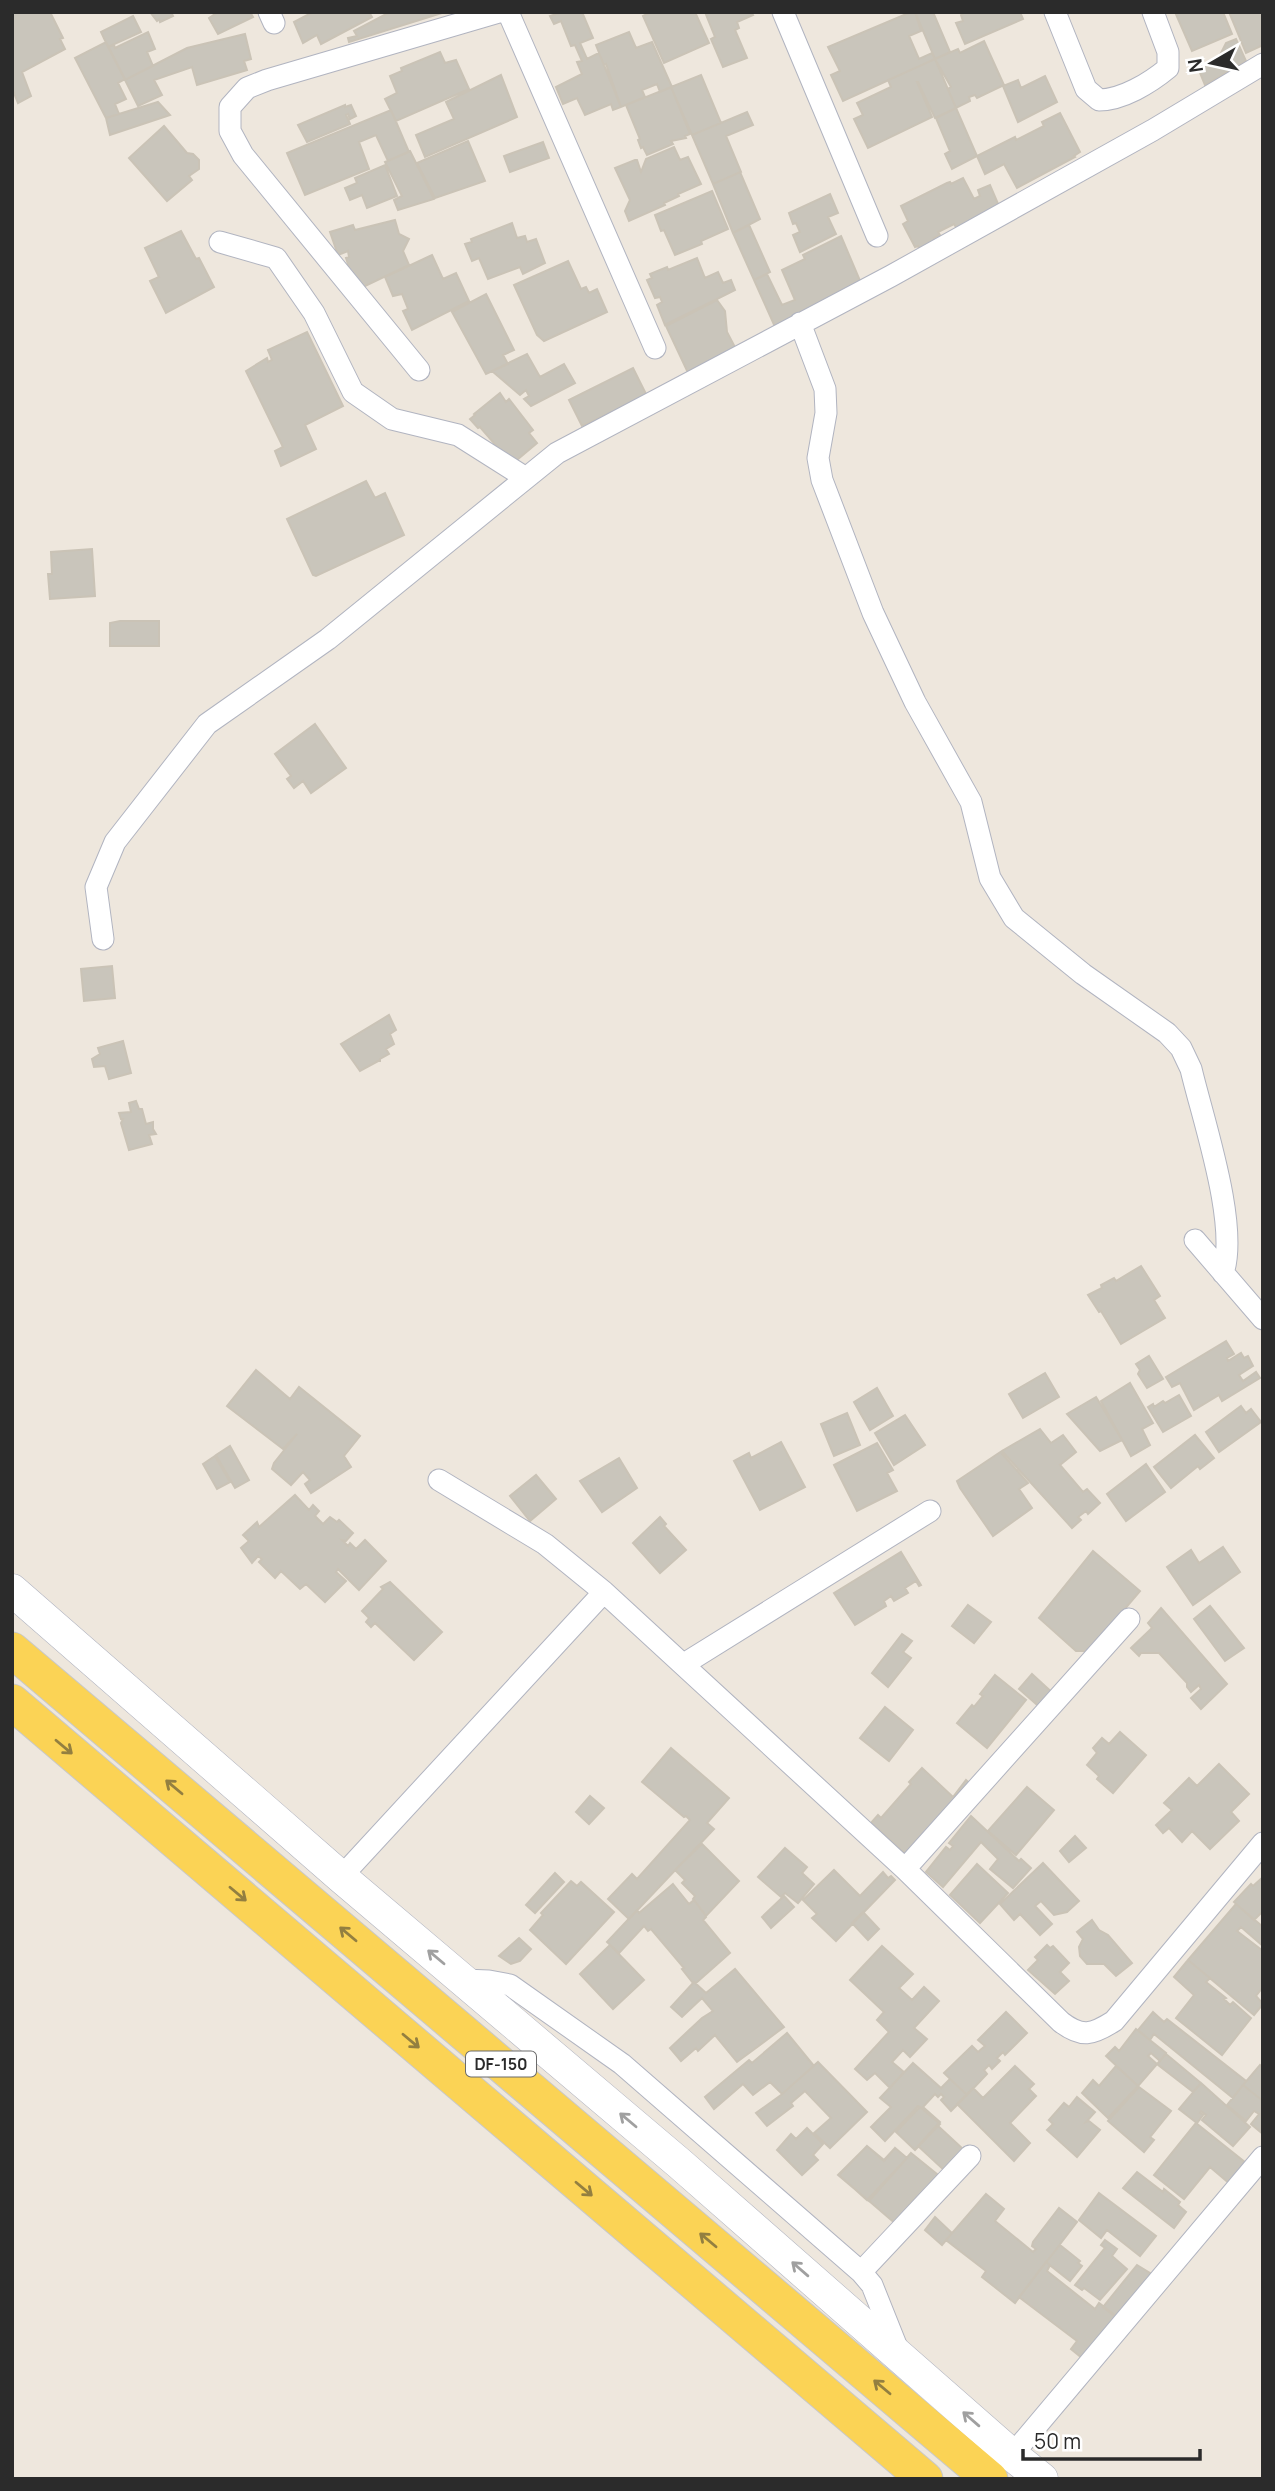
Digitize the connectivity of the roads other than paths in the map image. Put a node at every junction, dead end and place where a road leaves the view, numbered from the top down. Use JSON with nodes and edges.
{"nodes":[{"id":1,"x":499,"y":12,"type":"edge"},
{"id":2,"x":508,"y":12,"type":"edge"},
{"id":3,"x":783,"y":12,"type":"edge"},
{"id":4,"x":1055,"y":12,"type":"edge"},
{"id":5,"x":1153,"y":12,"type":"edge"},
{"id":6,"x":1263,"y":64,"type":"edge"},
{"id":7,"x":877,"y":236,"type":"dead end"},
{"id":8,"x":220,"y":242,"type":"dead end"},
{"id":9,"x":800,"y":324,"type":"junction"},
{"id":10,"x":655,"y":348,"type":"dead end"},
{"id":11,"x":419,"y":370,"type":"dead end"},
{"id":12,"x":526,"y":478,"type":"junction"},
{"id":13,"x":103,"y":939,"type":"dead end"},
{"id":14,"x":1195,"y":1240,"type":"dead end"},
{"id":15,"x":1223,"y":1273,"type":"junction"},
{"id":16,"x":1263,"y":1319,"type":"edge"},
{"id":17,"x":439,"y":1480,"type":"dead end"},
{"id":18,"x":930,"y":1511,"type":"dead end"},
{"id":19,"x":12,"y":1590,"type":"edge"},
{"id":20,"x":604,"y":1592,"type":"junction"},
{"id":21,"x":1129,"y":1619,"type":"dead end"},
{"id":22,"x":12,"y":1650,"type":"edge"},
{"id":23,"x":684,"y":1664,"type":"junction"},
{"id":24,"x":12,"y":1702,"type":"edge"},
{"id":25,"x":1263,"y":1843,"type":"edge"},
{"id":26,"x":905,"y":1869,"type":"junction"},
{"id":27,"x":341,"y":1877,"type":"junction"},
{"id":28,"x":463,"y":1980,"type":"junction"},
{"id":29,"x":622,"y":2064,"type":"junction"},
{"id":30,"x":595,"y":2091,"type":"junction"},
{"id":31,"x":970,"y":2156,"type":"dead end"},
{"id":32,"x":1263,"y":2157,"type":"edge"},
{"id":33,"x":861,"y":2272,"type":"junction"},
{"id":34,"x":902,"y":2359,"type":"junction"},
{"id":35,"x":1001,"y":2467,"type":"edge"},
{"id":36,"x":925,"y":2479,"type":"edge"},
{"id":37,"x":1042,"y":2479,"type":"edge"}],
"edges":[{"from":1,"to":11,"type":"street"},
{"from":2,"to":10,"type":"street"},
{"from":3,"to":7,"type":"street"},
{"from":4,"to":5,"type":"street"},
{"from":6,"to":9,"type":"street"},
{"from":8,"to":12,"type":"street"},
{"from":9,"to":12,"type":"street"},
{"from":9,"to":15,"type":"street"},
{"from":12,"to":13,"type":"street"},
{"from":14,"to":15,"type":"street"},
{"from":15,"to":16,"type":"street"},
{"from":17,"to":20,"type":"street"},
{"from":18,"to":23,"type":"street"},
{"from":19,"to":27,"type":"street"},
{"from":20,"to":23,"type":"street"},
{"from":20,"to":27,"type":"street"},
{"from":21,"to":26,"type":"street"},
{"from":35,"to":22,"type":"main road","number":"DF-150","one_way":true},
{"from":23,"to":26,"type":"street"},
{"from":24,"to":36,"type":"main road","number":"DF-150","one_way":true},
{"from":25,"to":26,"type":"street"},
{"from":28,"to":27,"type":"street","one_way":true},
{"from":28,"to":29,"type":"street"},
{"from":28,"to":30,"type":"street"},
{"from":29,"to":30,"type":"street"},
{"from":29,"to":33,"type":"street"},
{"from":34,"to":30,"type":"street","one_way":true},
{"from":31,"to":33,"type":"street"},
{"from":32,"to":35,"type":"street"},
{"from":33,"to":34,"type":"street"},
{"from":35,"to":34,"type":"street","one_way":true},
{"from":35,"to":37,"type":"street"}]}
